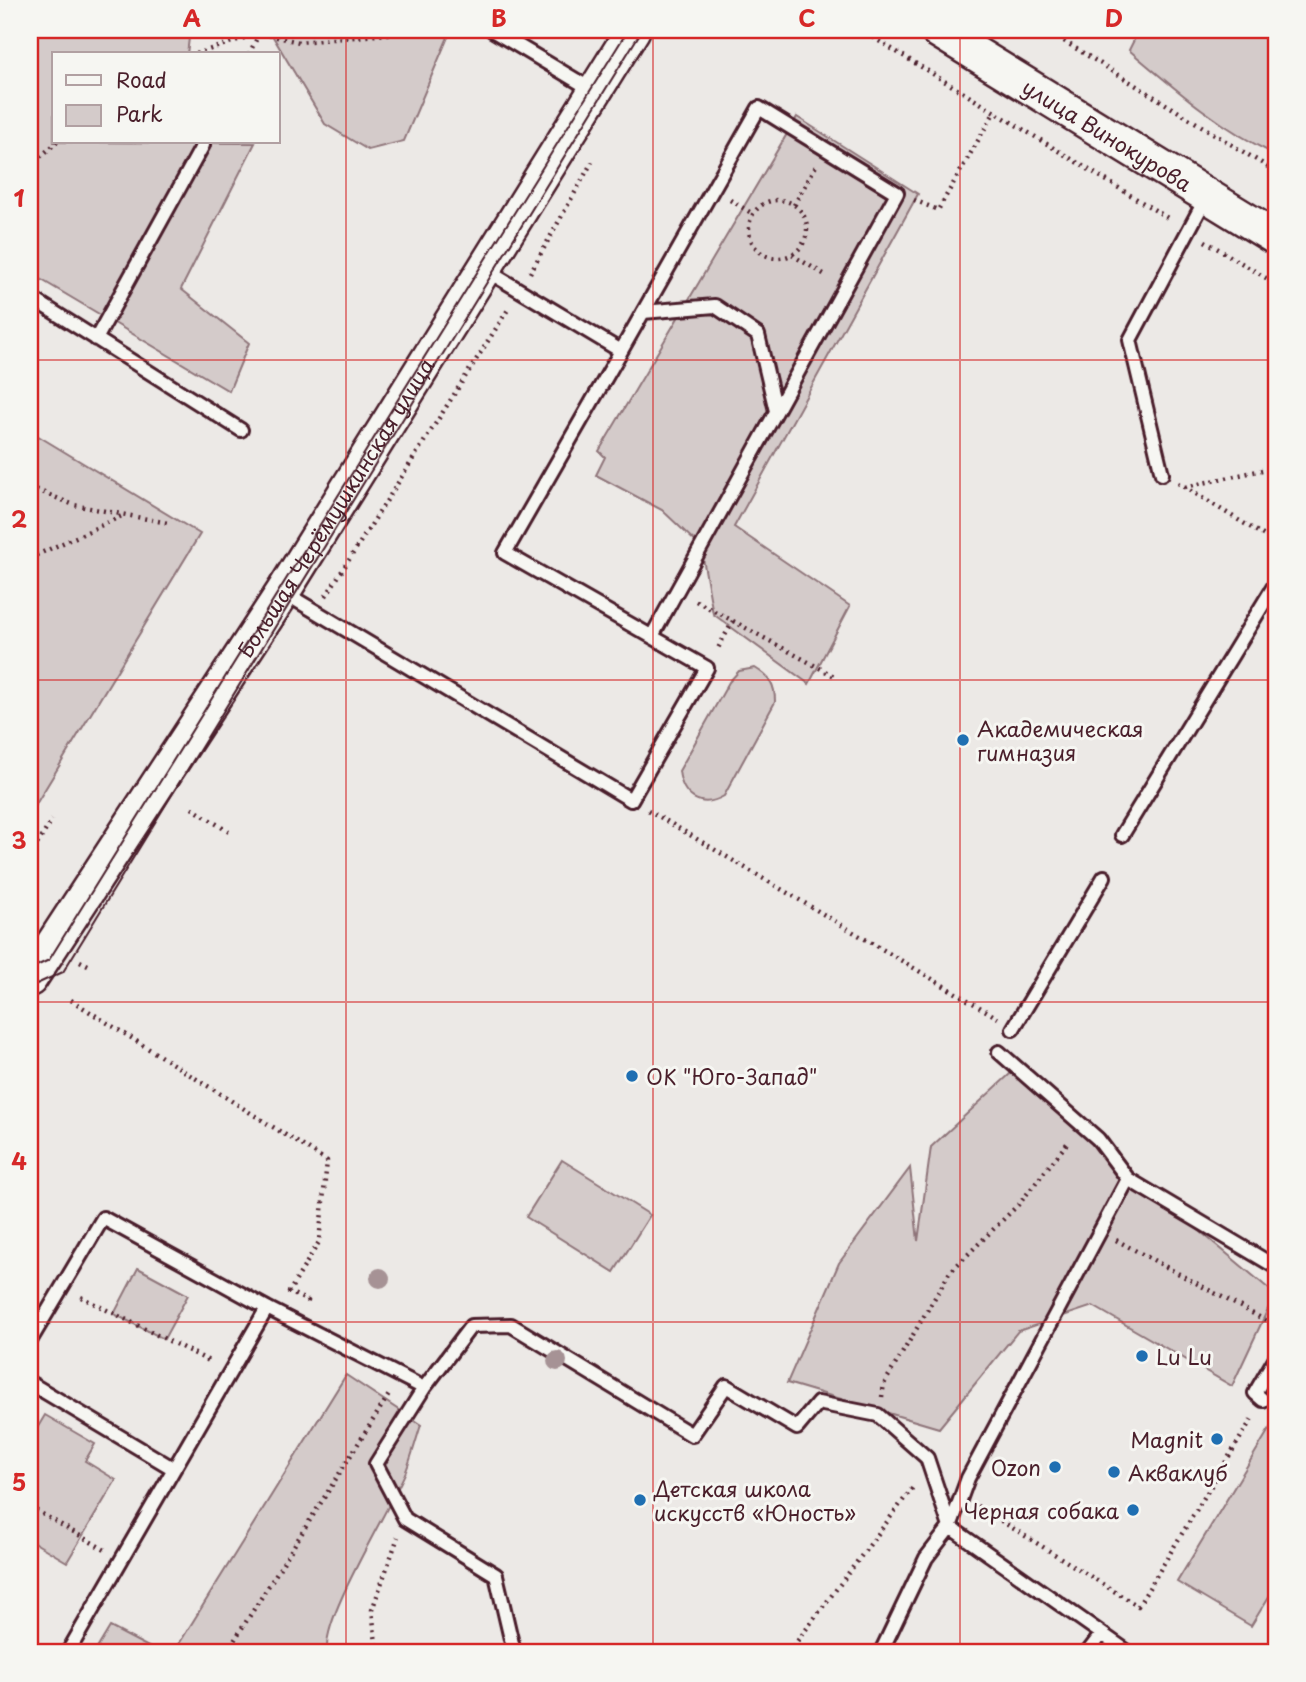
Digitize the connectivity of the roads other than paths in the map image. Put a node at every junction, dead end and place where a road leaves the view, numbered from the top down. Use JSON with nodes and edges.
{"nodes":[{"id":1,"x":492,"y":30,"type":"edge"},
{"id":2,"x":633,"y":30,"type":"edge"},
{"id":3,"x":937,"y":30,"type":"edge"},
{"id":4,"x":594,"y":92,"type":"junction"},
{"id":5,"x":203,"y":145,"type":"dead end"},
{"id":6,"x":1207,"y":196,"type":"junction"},
{"id":7,"x":1276,"y":238,"type":"edge"},
{"id":8,"x":484,"y":269,"type":"junction"},
{"id":9,"x":30,"y":298,"type":"edge"},
{"id":10,"x":643,"y":312,"type":"junction"},
{"id":11,"x":96,"y":339,"type":"junction"},
{"id":12,"x":621,"y":351,"type":"junction"},
{"id":13,"x":776,"y":411,"type":"junction"},
{"id":14,"x":241,"y":430,"type":"dead end"},
{"id":15,"x":1162,"y":474,"type":"road end"},
{"id":16,"x":1276,"y":583,"type":"edge"},
{"id":17,"x":283,"y":592,"type":"junction"},
{"id":18,"x":652,"y":636,"type":"junction"},
{"id":19,"x":1122,"y":835,"type":"dead end"},
{"id":20,"x":1104,"y":877,"type":"dead end"},
{"id":21,"x":33,"y":966,"type":"edge"},
{"id":22,"x":1013,"y":1029,"type":"dead end"},
{"id":23,"x":999,"y":1052,"type":"dead end"},
{"id":24,"x":1128,"y":1179,"type":"junction"},
{"id":25,"x":1276,"y":1267,"type":"edge"},
{"id":26,"x":267,"y":1308,"type":"junction"},
{"id":27,"x":30,"y":1340,"type":"edge"},
{"id":28,"x":1276,"y":1357,"type":"edge"},
{"id":29,"x":30,"y":1383,"type":"edge"},
{"id":30,"x":424,"y":1388,"type":"junction"},
{"id":31,"x":1263,"y":1401,"type":"road end"},
{"id":32,"x":174,"y":1469,"type":"junction"},
{"id":33,"x":950,"y":1528,"type":"junction"},
{"id":34,"x":1101,"y":1635,"type":"junction"},
{"id":35,"x":68,"y":1652,"type":"edge"},
{"id":36,"x":514,"y":1652,"type":"edge"},
{"id":37,"x":881,"y":1652,"type":"edge"},
{"id":38,"x":1088,"y":1652,"type":"edge"},
{"id":39,"x":1128,"y":1652,"type":"edge"}],
"edges":[{"from":1,"to":4,"type":"lane"},
{"from":2,"to":4,"type":"main road","name":"Большая Черёмушкинская улица"},
{"from":3,"to":6,"type":"main road","name":"улица Винокурова"},
{"from":4,"to":8,"type":"main road","name":"Большая Черёмушкинская улица"},
{"from":5,"to":11,"type":"lane"},
{"from":6,"to":7,"type":"main road","name":"улица Винокурова"},
{"from":6,"to":15,"type":"lane"},
{"from":8,"to":12,"type":"lane"},
{"from":8,"to":17,"type":"main road","name":"Большая Черёмушкинская улица"},
{"from":9,"to":11,"type":"lane"},
{"from":10,"to":12,"type":"lane"},
{"from":10,"to":13,"type":"lane"},
{"from":10,"to":13,"type":"lane"},
{"from":11,"to":14,"type":"lane"},
{"from":12,"to":18,"type":"lane"},
{"from":13,"to":18,"type":"lane"},
{"from":16,"to":19,"type":"lane"},
{"from":17,"to":18,"type":"lane"},
{"from":17,"to":21,"type":"main road","name":"Большая Черёмушкинская улица"},
{"from":20,"to":22,"type":"lane"},
{"from":23,"to":24,"type":"lane"},
{"from":24,"to":25,"type":"lane"},
{"from":24,"to":33,"type":"lane"},
{"from":26,"to":27,"type":"lane"},
{"from":26,"to":30,"type":"lane"},
{"from":26,"to":32,"type":"lane"},
{"from":28,"to":31,"type":"lane"},
{"from":29,"to":32,"type":"lane"},
{"from":30,"to":33,"type":"lane"},
{"from":30,"to":36,"type":"lane"},
{"from":32,"to":35,"type":"lane"},
{"from":33,"to":34,"type":"lane"},
{"from":33,"to":37,"type":"lane"},
{"from":34,"to":38,"type":"lane"},
{"from":34,"to":39,"type":"lane"}]}
